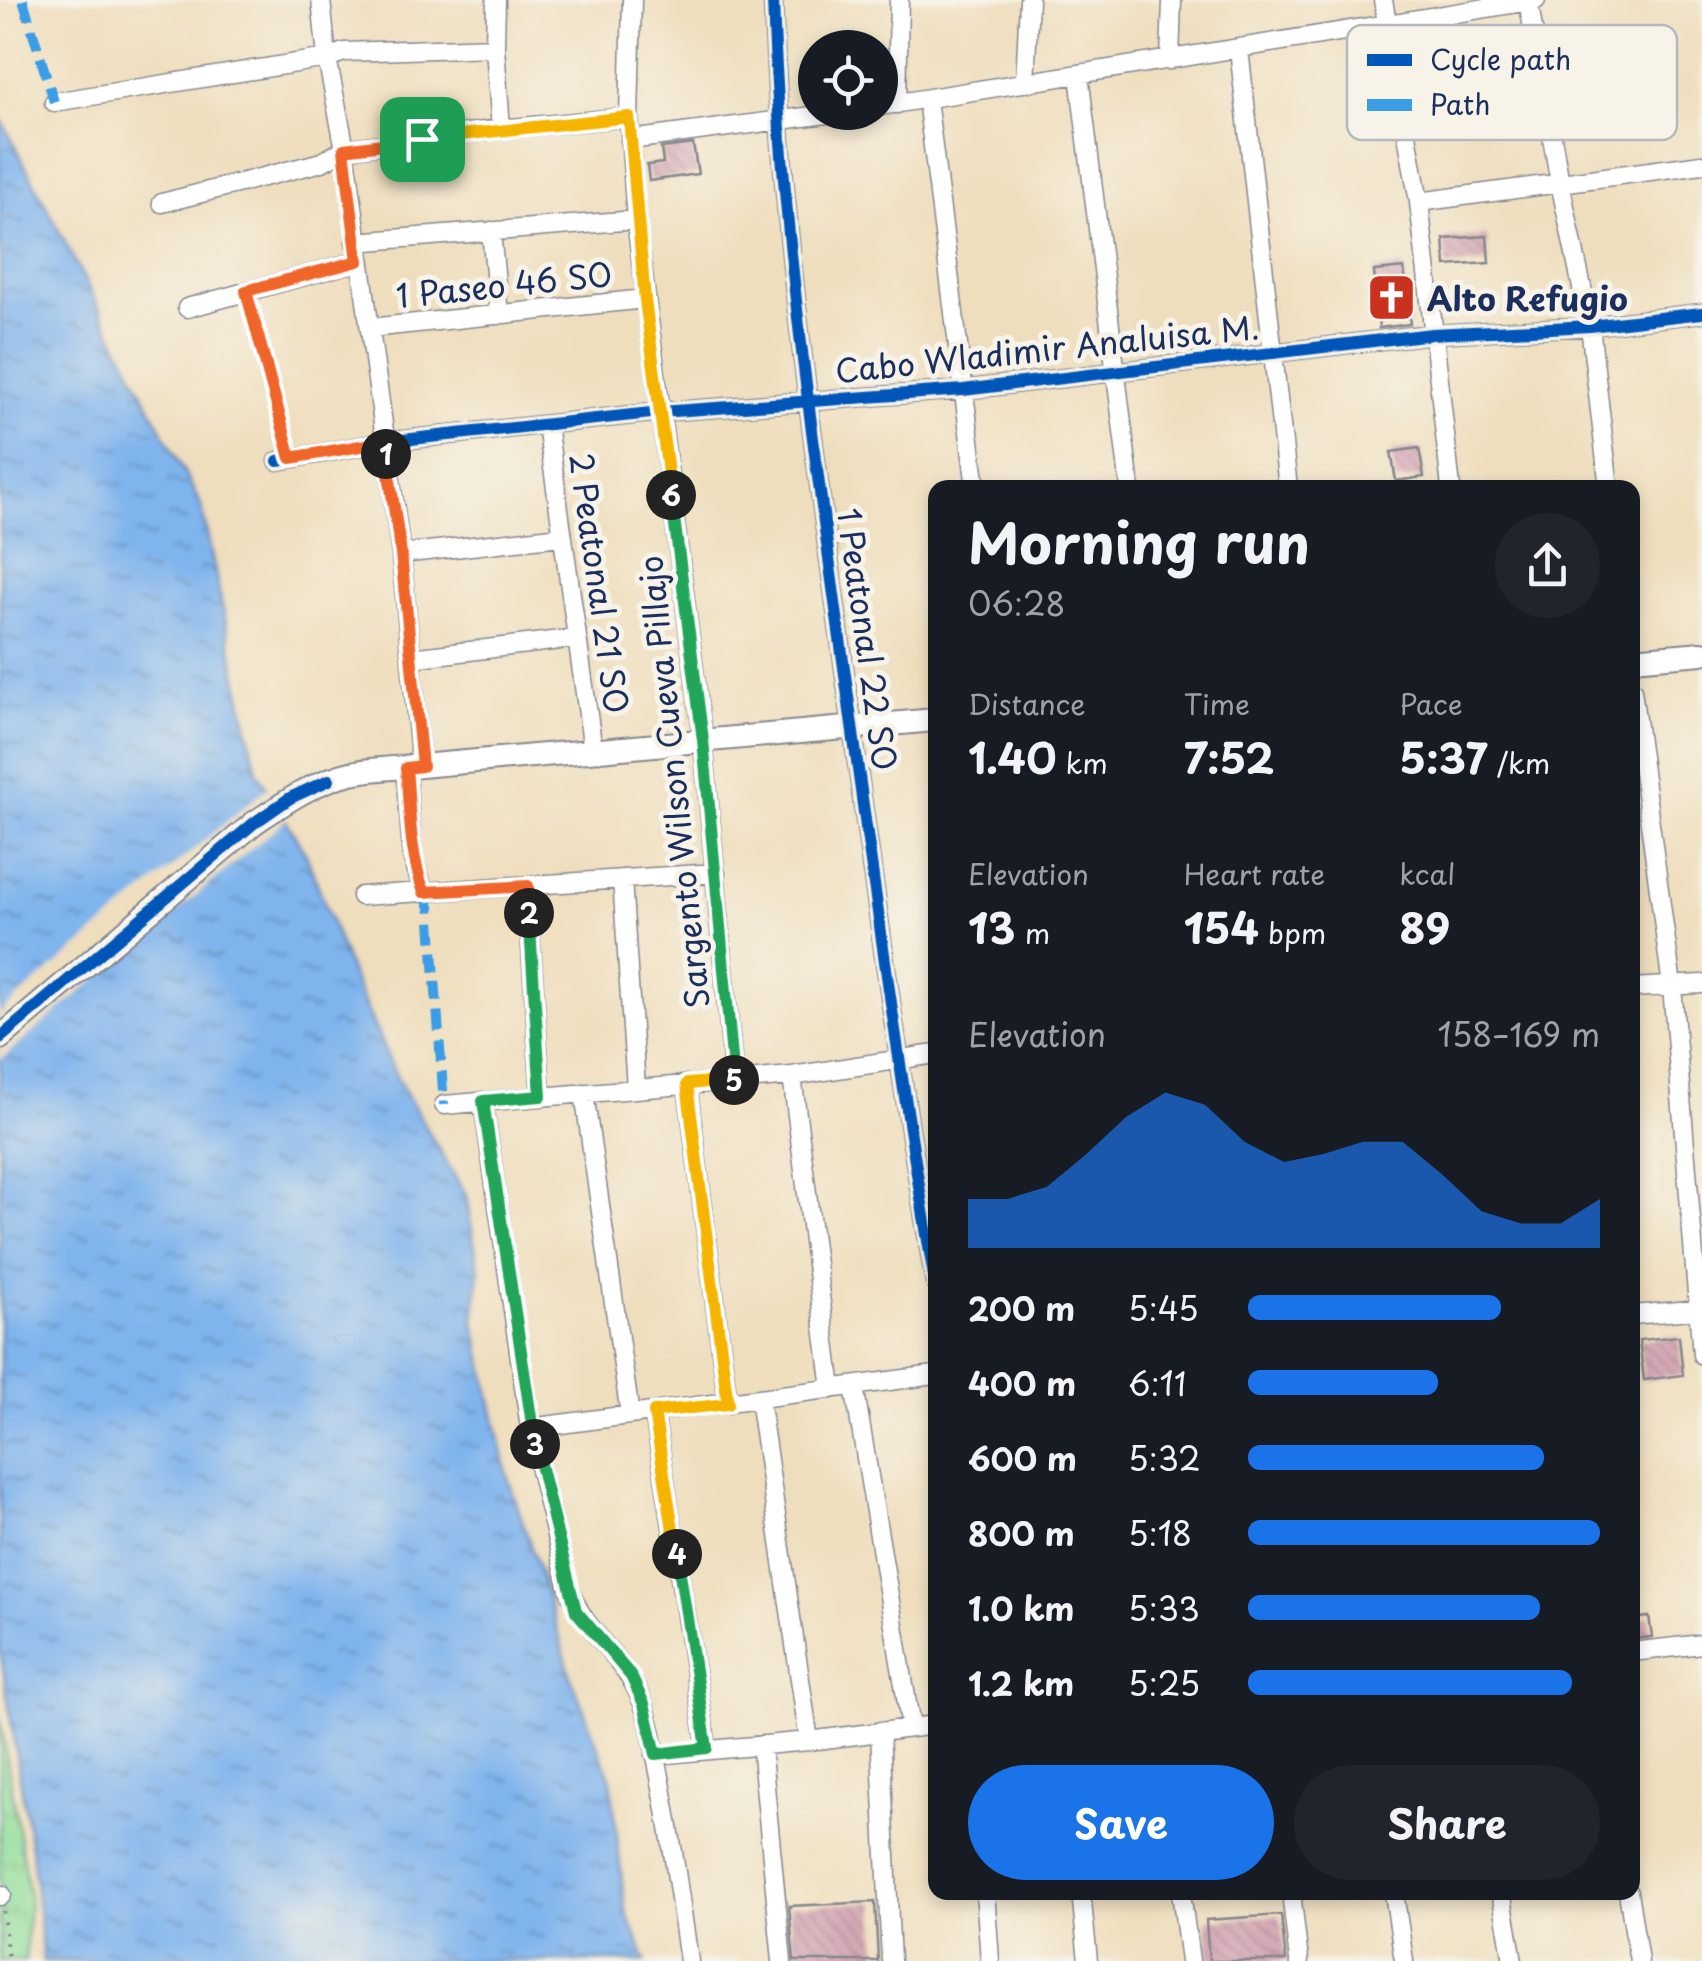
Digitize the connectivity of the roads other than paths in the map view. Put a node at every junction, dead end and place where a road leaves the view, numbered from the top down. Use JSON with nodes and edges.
{"nodes":[{"id":1,"x":321,"y":0,"type":"edge"},
{"id":2,"x":496,"y":0,"type":"edge"},
{"id":3,"x":632,"y":0,"type":"edge"},
{"id":4,"x":773,"y":0,"type":"edge"},
{"id":5,"x":899,"y":0,"type":"edge"},
{"id":6,"x":1029,"y":0,"type":"edge"},
{"id":7,"x":1172,"y":0,"type":"edge"},
{"id":8,"x":1383,"y":0,"type":"edge"},
{"id":9,"x":1531,"y":0,"type":"edge"},
{"id":10,"x":1389,"y":25,"type":"joint"},
{"id":11,"x":1535,"y":25,"type":"edge"},
{"id":12,"x":896,"y":30,"type":"edge"},
{"id":13,"x":1347,"y":32,"type":"edge"},
{"id":14,"x":495,"y":47,"type":"junction"},
{"id":15,"x":1239,"y":49,"type":"junction"},
{"id":16,"x":327,"y":58,"type":"junction"},
{"id":17,"x":1170,"y":60,"type":"junction"},
{"id":18,"x":1079,"y":75,"type":"junction"},
{"id":19,"x":1025,"y":83,"type":"junction"},
{"id":20,"x":927,"y":99,"type":"junction"},
{"id":21,"x":54,"y":102,"type":"dead end"},
{"id":22,"x":898,"y":103,"type":"edge"},
{"id":23,"x":629,"y":117,"type":"junction"},
{"id":24,"x":798,"y":119,"type":"edge"},
{"id":25,"x":777,"y":123,"type":"junction"},
{"id":26,"x":501,"y":129,"type":"junction"},
{"id":27,"x":630,"y":140,"type":"junction"},
{"id":28,"x":1408,"y":140,"type":"edge"},
{"id":29,"x":1553,"y":140,"type":"edge"},
{"id":30,"x":344,"y":149,"type":"junction"},
{"id":31,"x":1702,"y":164,"type":"edge"},
{"id":32,"x":1560,"y":183,"type":"junction"},
{"id":33,"x":1418,"y":202,"type":"junction"},
{"id":34,"x":162,"y":203,"type":"dead end"},
{"id":35,"x":636,"y":220,"type":"junction"},
{"id":36,"x":491,"y":232,"type":"junction"},
{"id":37,"x":357,"y":252,"type":"junction"},
{"id":38,"x":645,"y":300,"type":"junction"},
{"id":39,"x":187,"y":308,"type":"dead end"},
{"id":40,"x":1702,"y":313,"type":"edge"},
{"id":41,"x":499,"y":315,"type":"junction"},
{"id":42,"x":1590,"y":326,"type":"junction"},
{"id":43,"x":370,"y":328,"type":"junction"},
{"id":44,"x":1432,"y":334,"type":"junction"},
{"id":45,"x":1272,"y":353,"type":"junction"},
{"id":46,"x":1118,"y":372,"type":"junction"},
{"id":47,"x":963,"y":390,"type":"junction"},
{"id":48,"x":807,"y":400,"type":"junction"},
{"id":49,"x":660,"y":412,"type":"junction"},
{"id":50,"x":547,"y":425,"type":"junction"},
{"id":51,"x":384,"y":442,"type":"junction"},
{"id":52,"x":285,"y":460,"type":"road end"},
{"id":53,"x":975,"y":480,"type":"edge"},
{"id":54,"x":1129,"y":480,"type":"edge"},
{"id":55,"x":1287,"y":480,"type":"edge"},
{"id":56,"x":1451,"y":480,"type":"edge"},
{"id":57,"x":1607,"y":480,"type":"edge"},
{"id":58,"x":561,"y":536,"type":"junction"},
{"id":59,"x":401,"y":554,"type":"junction"},
{"id":60,"x":577,"y":638,"type":"junction"},
{"id":61,"x":1702,"y":654,"type":"edge"},
{"id":62,"x":411,"y":658,"type":"junction"},
{"id":63,"x":1640,"y":658,"type":"edge"},
{"id":64,"x":928,"y":721,"type":"edge"},
{"id":65,"x":852,"y":728,"type":"junction"},
{"id":66,"x":703,"y":740,"type":"junction"},
{"id":67,"x":1640,"y":749,"type":"edge"},
{"id":68,"x":593,"y":750,"type":"junction"},
{"id":69,"x":414,"y":767,"type":"junction"},
{"id":70,"x":716,"y":873,"type":"junction"},
{"id":71,"x":622,"y":879,"type":"junction"},
{"id":72,"x":528,"y":886,"type":"junction"},
{"id":73,"x":424,"y":892,"type":"junction"},
{"id":74,"x":361,"y":896,"type":"dead end"},
{"id":75,"x":1702,"y":984,"type":"edge"},
{"id":76,"x":1672,"y":986,"type":"junction"},
{"id":77,"x":1640,"y":988,"type":"edge"},
{"id":78,"x":0,"y":1038,"type":"edge"},
{"id":79,"x":928,"y":1055,"type":"edge"},
{"id":80,"x":896,"y":1058,"type":"junction"},
{"id":81,"x":792,"y":1076,"type":"junction"},
{"id":82,"x":734,"y":1080,"type":"junction"},
{"id":83,"x":687,"y":1084,"type":"junction"},
{"id":84,"x":636,"y":1088,"type":"junction"},
{"id":85,"x":584,"y":1093,"type":"junction"},
{"id":86,"x":541,"y":1096,"type":"junction"},
{"id":87,"x":483,"y":1101,"type":"junction"},
{"id":88,"x":444,"y":1105,"type":"dead end"},
{"id":89,"x":928,"y":1242,"type":"edge"},
{"id":90,"x":1699,"y":1309,"type":"edge"},
{"id":91,"x":1640,"y":1314,"type":"edge"},
{"id":92,"x":1702,"y":1356,"type":"edge"},
{"id":93,"x":928,"y":1376,"type":"edge"},
{"id":94,"x":854,"y":1386,"type":"junction"},
{"id":95,"x":832,"y":1388,"type":"junction"},
{"id":96,"x":759,"y":1398,"type":"junction"},
{"id":97,"x":728,"y":1404,"type":"junction"},
{"id":98,"x":654,"y":1412,"type":"junction"},
{"id":99,"x":630,"y":1415,"type":"junction"},
{"id":100,"x":530,"y":1428,"type":"junction"},
{"id":101,"x":1702,"y":1644,"type":"edge"},
{"id":102,"x":1640,"y":1651,"type":"edge"},
{"id":103,"x":928,"y":1726,"type":"edge"},
{"id":104,"x":911,"y":1727,"type":"junction"},
{"id":105,"x":880,"y":1731,"type":"junction"},
{"id":106,"x":809,"y":1741,"type":"junction"},
{"id":107,"x":761,"y":1745,"type":"junction"},
{"id":108,"x":707,"y":1748,"type":"junction"},
{"id":109,"x":656,"y":1754,"type":"junction"},
{"id":110,"x":986,"y":1900,"type":"edge"},
{"id":111,"x":1083,"y":1900,"type":"edge"},
{"id":112,"x":1182,"y":1900,"type":"edge"},
{"id":113,"x":1292,"y":1900,"type":"edge"},
{"id":114,"x":1395,"y":1900,"type":"edge"},
{"id":115,"x":1502,"y":1900,"type":"edge"},
{"id":116,"x":1629,"y":1900,"type":"edge"},
{"id":117,"x":689,"y":1961,"type":"edge"},
{"id":118,"x":782,"y":1961,"type":"edge"},
{"id":119,"x":891,"y":1961,"type":"edge"},
{"id":120,"x":990,"y":1961,"type":"edge"},
{"id":121,"x":1088,"y":1961,"type":"edge"},
{"id":122,"x":1190,"y":1961,"type":"edge"},
{"id":123,"x":1299,"y":1961,"type":"edge"},
{"id":124,"x":1404,"y":1961,"type":"edge"},
{"id":125,"x":1513,"y":1961,"type":"edge"},
{"id":126,"x":1639,"y":1961,"type":"edge"}],
"edges":[{"from":1,"to":16,"type":"street"},
{"from":2,"to":14,"type":"street"},
{"from":3,"to":23,"type":"street","name":"Sargento Wilson Cueva Pillajo"},
{"from":4,"to":25,"type":"street","name":"1 Peatonal 22 SO"},
{"from":5,"to":12,"type":"street"},
{"from":6,"to":19,"type":"street"},
{"from":7,"to":17,"type":"street"},
{"from":8,"to":10,"type":"street"},
{"from":9,"to":10,"type":"street"},
{"from":9,"to":11,"type":"street"},
{"from":13,"to":15,"type":"street"},
{"from":14,"to":16,"type":"street"},
{"from":14,"to":26,"type":"street"},
{"from":15,"to":17,"type":"street"},
{"from":15,"to":45,"type":"street"},
{"from":16,"to":21,"type":"street"},
{"from":16,"to":30,"type":"street"},
{"from":17,"to":18,"type":"street"},
{"from":18,"to":19,"type":"street"},
{"from":18,"to":46,"type":"street"},
{"from":19,"to":20,"type":"street"},
{"from":20,"to":22,"type":"street"},
{"from":20,"to":47,"type":"street"},
{"from":23,"to":26,"type":"street"},
{"from":23,"to":27,"type":"street","name":"Sargento Wilson Cueva Pillajo"},
{"from":24,"to":25,"type":"street"},
{"from":25,"to":27,"type":"street"},
{"from":25,"to":48,"type":"street","name":"1 Peatonal 22 SO"},
{"from":26,"to":30,"type":"street"},
{"from":27,"to":35,"type":"street","name":"Sargento Wilson Cueva Pillajo"},
{"from":28,"to":33,"type":"street"},
{"from":29,"to":32,"type":"street"},
{"from":30,"to":34,"type":"street"},
{"from":30,"to":37,"type":"street"},
{"from":31,"to":32,"type":"street"},
{"from":32,"to":33,"type":"street"},
{"from":32,"to":42,"type":"street"},
{"from":33,"to":44,"type":"street"},
{"from":35,"to":36,"type":"street"},
{"from":35,"to":38,"type":"street","name":"Sargento Wilson Cueva Pillajo"},
{"from":36,"to":37,"type":"street"},
{"from":36,"to":41,"type":"street"},
{"from":37,"to":39,"type":"street"},
{"from":37,"to":43,"type":"street"},
{"from":38,"to":41,"type":"street","name":"1 Paseo 46 SO"},
{"from":38,"to":49,"type":"street","name":"Sargento Wilson Cueva Pillajo"},
{"from":40,"to":42,"type":"street","name":"Cabo Wladimir Analuisa M."},
{"from":41,"to":43,"type":"street","name":"1 Paseo 46 SO"},
{"from":42,"to":44,"type":"street","name":"Cabo Wladimir Analuisa M."},
{"from":42,"to":57,"type":"street"},
{"from":43,"to":51,"type":"street"},
{"from":44,"to":45,"type":"street","name":"Cabo Wladimir Analuisa M."},
{"from":44,"to":56,"type":"street"},
{"from":45,"to":46,"type":"street","name":"Cabo Wladimir Analuisa M."},
{"from":45,"to":55,"type":"street"},
{"from":46,"to":47,"type":"street","name":"Cabo Wladimir Analuisa M."},
{"from":46,"to":54,"type":"street"},
{"from":47,"to":48,"type":"street","name":"Cabo Wladimir Analuisa M."},
{"from":47,"to":53,"type":"street"},
{"from":48,"to":49,"type":"street","name":"Cabo Wladimir Analuisa M."},
{"from":48,"to":65,"type":"street","name":"1 Peatonal 22 SO"},
{"from":49,"to":50,"type":"street","name":"Cabo Wladimir Analuisa M."},
{"from":49,"to":66,"type":"street","name":"Sargento Wilson Cueva Pillajo"},
{"from":50,"to":51,"type":"street","name":"Cabo Wladimir Analuisa M."},
{"from":50,"to":58,"type":"street","name":"2 Peatonal 21 SO"},
{"from":51,"to":52,"type":"street","name":"Cabo Wladimir Analuisa M."},
{"from":51,"to":59,"type":"street"},
{"from":58,"to":59,"type":"street"},
{"from":58,"to":60,"type":"street","name":"2 Peatonal 21 SO"},
{"from":59,"to":62,"type":"street"},
{"from":60,"to":62,"type":"street"},
{"from":60,"to":68,"type":"street","name":"2 Peatonal 21 SO"},
{"from":61,"to":63,"type":"street"},
{"from":62,"to":69,"type":"street"},
{"from":64,"to":65,"type":"street"},
{"from":65,"to":66,"type":"street"},
{"from":65,"to":80,"type":"street","name":"1 Peatonal 22 SO"},
{"from":66,"to":68,"type":"street"},
{"from":66,"to":70,"type":"street","name":"Sargento Wilson Cueva Pillajo"},
{"from":67,"to":76,"type":"street"},
{"from":68,"to":69,"type":"street"},
{"from":69,"to":73,"type":"street"},
{"from":69,"to":78,"type":"street"},
{"from":70,"to":71,"type":"street"},
{"from":70,"to":82,"type":"street","name":"Sargento Wilson Cueva Pillajo"},
{"from":71,"to":72,"type":"street"},
{"from":71,"to":84,"type":"street"},
{"from":72,"to":73,"type":"street"},
{"from":72,"to":86,"type":"street"},
{"from":73,"to":74,"type":"street"},
{"from":75,"to":76,"type":"street"},
{"from":76,"to":77,"type":"street"},
{"from":76,"to":90,"type":"street"},
{"from":79,"to":80,"type":"street"},
{"from":80,"to":81,"type":"street"},
{"from":80,"to":89,"type":"street","name":"1 Peatonal 22 SO"},
{"from":81,"to":82,"type":"street"},
{"from":81,"to":95,"type":"street"},
{"from":82,"to":83,"type":"street"},
{"from":83,"to":84,"type":"street"},
{"from":83,"to":97,"type":"street"},
{"from":84,"to":85,"type":"street"},
{"from":85,"to":86,"type":"street"},
{"from":85,"to":99,"type":"street"},
{"from":86,"to":87,"type":"street"},
{"from":87,"to":88,"type":"street"},
{"from":87,"to":100,"type":"street"},
{"from":90,"to":91,"type":"street"},
{"from":90,"to":92,"type":"street"},
{"from":93,"to":94,"type":"street"},
{"from":94,"to":95,"type":"street"},
{"from":94,"to":104,"type":"street"},
{"from":95,"to":96,"type":"street"},
{"from":96,"to":97,"type":"street"},
{"from":96,"to":106,"type":"street"},
{"from":97,"to":98,"type":"street"},
{"from":98,"to":99,"type":"street"},
{"from":98,"to":108,"type":"street"},
{"from":99,"to":100,"type":"street"},
{"from":100,"to":109,"type":"street"},
{"from":101,"to":102,"type":"street"},
{"from":103,"to":104,"type":"street"},
{"from":104,"to":105,"type":"street"},
{"from":105,"to":106,"type":"street"},
{"from":105,"to":119,"type":"street"},
{"from":106,"to":107,"type":"street"},
{"from":107,"to":108,"type":"street"},
{"from":107,"to":118,"type":"street"},
{"from":108,"to":109,"type":"street"},
{"from":109,"to":117,"type":"street"},
{"from":110,"to":120,"type":"street"},
{"from":111,"to":121,"type":"street"},
{"from":112,"to":122,"type":"street"},
{"from":113,"to":123,"type":"street"},
{"from":114,"to":124,"type":"street"},
{"from":115,"to":125,"type":"street"},
{"from":116,"to":126,"type":"street"}]}
